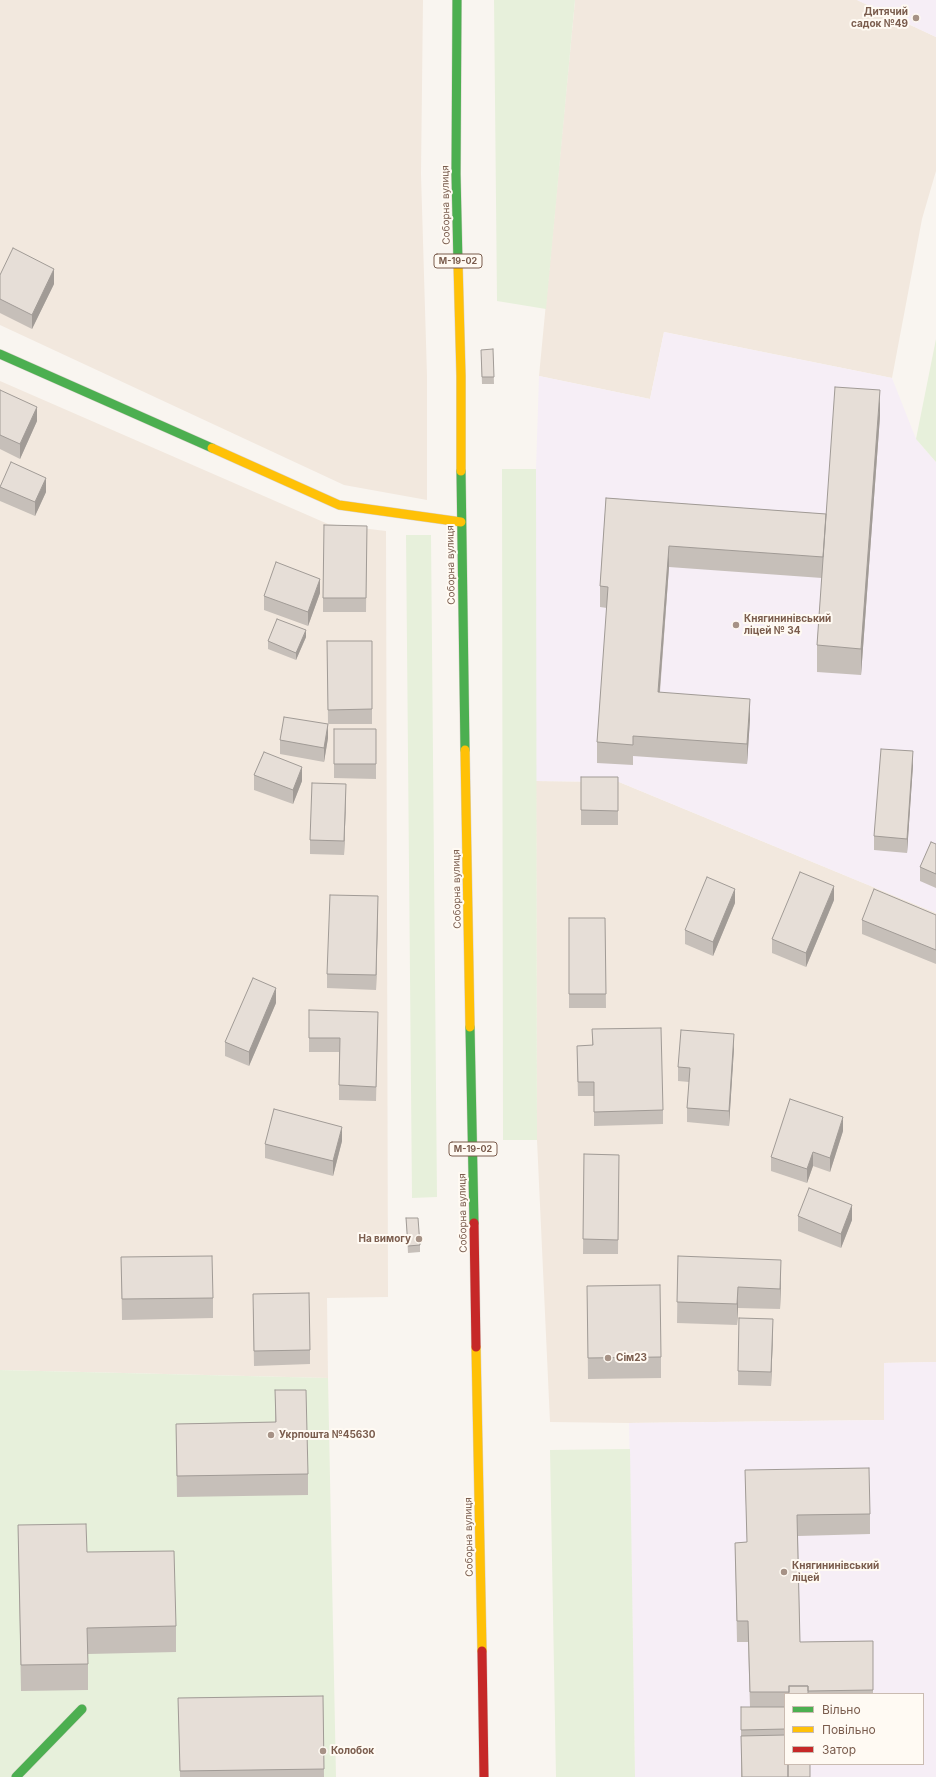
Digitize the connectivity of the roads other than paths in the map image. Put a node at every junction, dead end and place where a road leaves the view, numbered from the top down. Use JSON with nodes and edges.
{"nodes":[{"id":1,"x":457,"y":0,"type":"edge"},
{"id":2,"x":0,"y":354,"type":"edge"},
{"id":3,"x":461,"y":522,"type":"junction"},
{"id":4,"x":82,"y":1709,"type":"dead end"},
{"id":5,"x":16,"y":1777,"type":"edge"},
{"id":6,"x":484,"y":1777,"type":"edge"}],
"edges":[{"from":1,"to":3,"type":"main road","name":"Соборна вулиця","number":"М-19-02"},
{"from":2,"to":3,"type":"main road"},
{"from":3,"to":6,"type":"main road","name":"Соборна вулиця","number":"М-19-02"},
{"from":4,"to":5,"type":"main road"}]}
